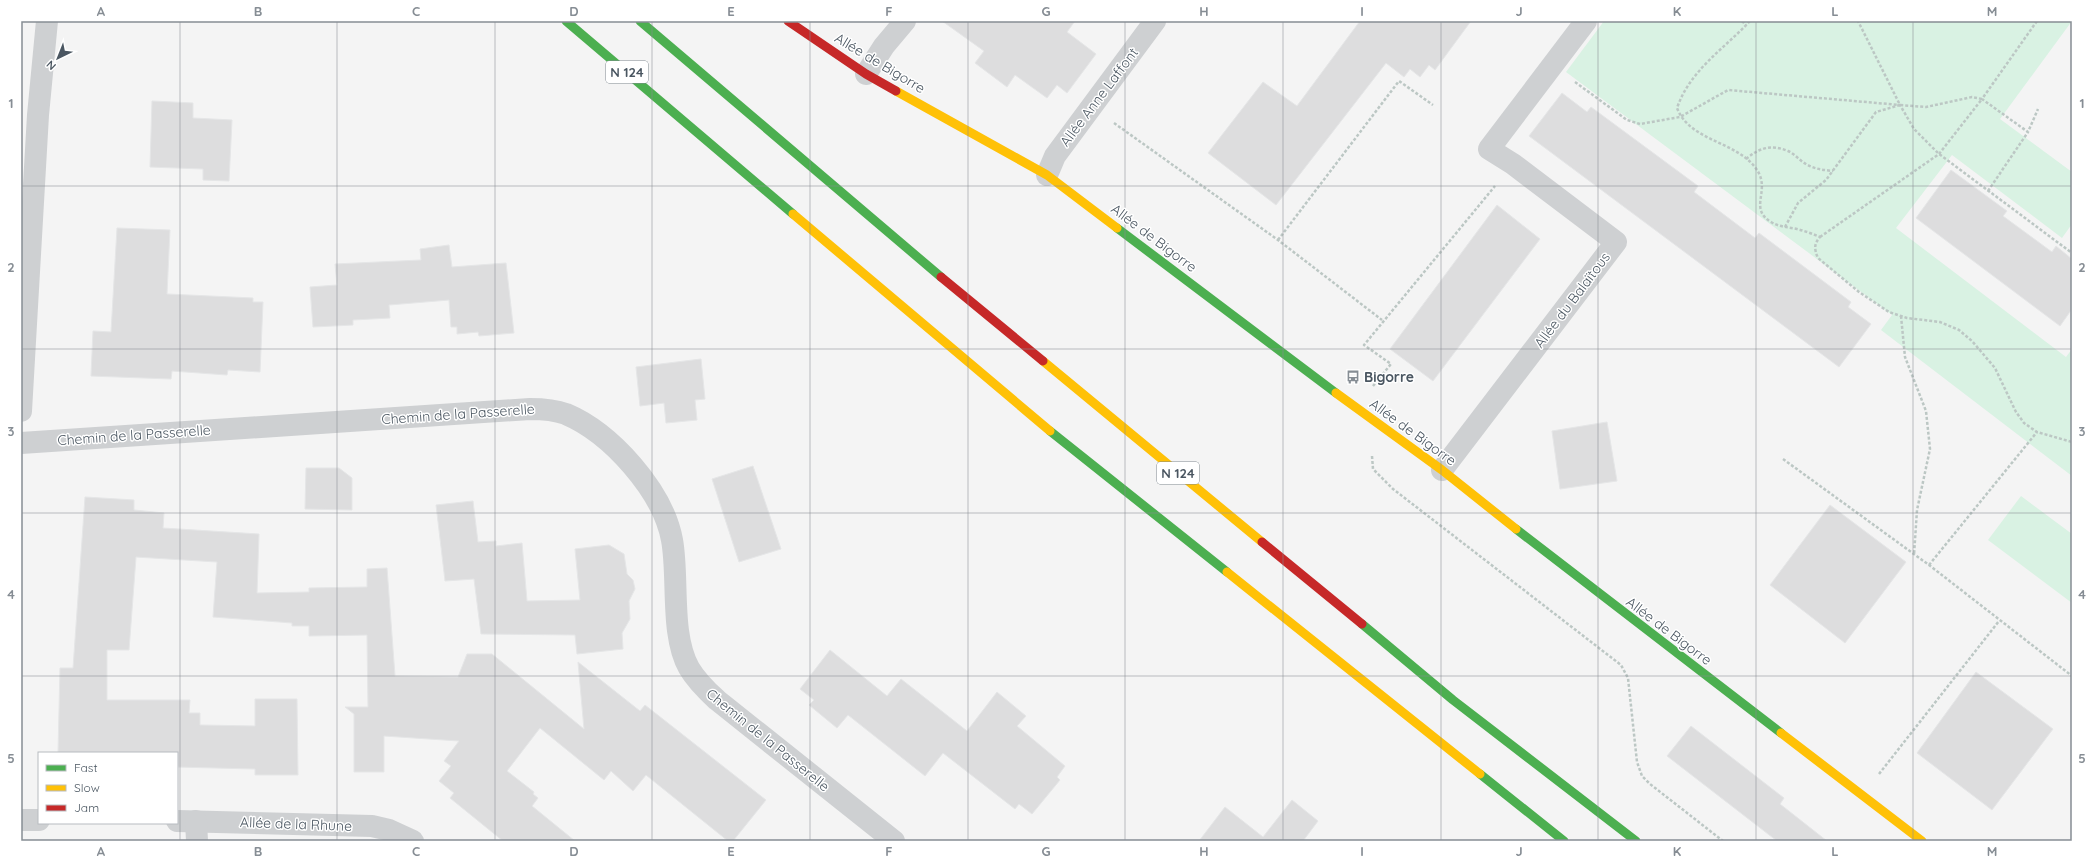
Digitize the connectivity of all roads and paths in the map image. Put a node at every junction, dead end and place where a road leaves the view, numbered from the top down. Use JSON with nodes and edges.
{"nodes":[{"id":1,"x":47,"y":21,"type":"edge"},
{"id":2,"x":566,"y":21,"type":"edge"},
{"id":3,"x":640,"y":21,"type":"edge"},
{"id":4,"x":788,"y":21,"type":"edge"},
{"id":5,"x":905,"y":21,"type":"edge"},
{"id":6,"x":1586,"y":21,"type":"edge"},
{"id":7,"x":1742,"y":21,"type":"edge"},
{"id":8,"x":1750,"y":21,"type":"edge"},
{"id":9,"x":1858,"y":21,"type":"edge"},
{"id":10,"x":2037,"y":21,"type":"edge"},
{"id":11,"x":1145,"y":24,"type":"edge"},
{"id":12,"x":1746,"y":25,"type":"junction"},
{"id":13,"x":1552,"y":65,"type":"junction"},
{"id":14,"x":866,"y":74,"type":"junction"},
{"id":15,"x":1982,"y":99,"type":"junction"},
{"id":16,"x":1900,"y":105,"type":"junction"},
{"id":17,"x":1433,"y":106,"type":"dead end"},
{"id":18,"x":1091,"y":107,"type":"junction"},
{"id":19,"x":2038,"y":109,"type":"dead end"},
{"id":20,"x":1680,"y":117,"type":"junction"},
{"id":21,"x":2028,"y":132,"type":"junction"},
{"id":22,"x":1939,"y":154,"type":"junction"},
{"id":23,"x":1746,"y":159,"type":"junction"},
{"id":24,"x":1513,"y":164,"type":"junction"},
{"id":25,"x":1833,"y":171,"type":"junction"},
{"id":26,"x":1047,"y":176,"type":"junction"},
{"id":27,"x":1988,"y":191,"type":"junction"},
{"id":28,"x":1785,"y":228,"type":"junction"},
{"id":29,"x":1820,"y":237,"type":"junction"},
{"id":30,"x":1278,"y":240,"type":"junction"},
{"id":31,"x":2072,"y":253,"type":"edge"},
{"id":32,"x":1901,"y":316,"type":"junction"},
{"id":33,"x":1382,"y":320,"type":"junction"},
{"id":34,"x":1356,"y":408,"type":"junction"},
{"id":35,"x":21,"y":411,"type":"edge"},
{"id":36,"x":2037,"y":432,"type":"junction"},
{"id":37,"x":1390,"y":434,"type":"junction"},
{"id":38,"x":2072,"y":442,"type":"edge"},
{"id":39,"x":21,"y":443,"type":"edge"},
{"id":40,"x":1783,"y":459,"type":"dead end"},
{"id":41,"x":1442,"y":470,"type":"junction"},
{"id":42,"x":1914,"y":555,"type":"junction"},
{"id":43,"x":1929,"y":565,"type":"junction"},
{"id":44,"x":1999,"y":621,"type":"junction"},
{"id":45,"x":2072,"y":676,"type":"edge"},
{"id":46,"x":1862,"y":797,"type":"junction"},
{"id":47,"x":21,"y":820,"type":"edge"},
{"id":48,"x":38,"y":820,"type":"edge"},
{"id":49,"x":190,"y":828,"type":"edge"},
{"id":50,"x":413,"y":841,"type":"edge"},
{"id":51,"x":894,"y":841,"type":"edge"},
{"id":52,"x":1564,"y":841,"type":"edge"},
{"id":53,"x":1636,"y":841,"type":"edge"},
{"id":54,"x":1722,"y":841,"type":"edge"},
{"id":55,"x":1922,"y":841,"type":"edge"}],
"edges":[{"from":1,"to":35,"type":"street"},
{"from":2,"to":52,"type":"main road","number":"N 124"},
{"from":3,"to":53,"type":"main road","number":"N 124"},
{"from":4,"to":14,"type":"main road","name":"Allée de Bigorre"},
{"from":5,"to":14,"type":"street"},
{"from":6,"to":13,"type":"street"},
{"from":7,"to":12,"type":"path"},
{"from":8,"to":12,"type":"path"},
{"from":9,"to":16,"type":"path"},
{"from":10,"to":15,"type":"path"},
{"from":11,"to":18,"type":"street","name":"Allée Anne Laffont"},
{"from":12,"to":20,"type":"path"},
{"from":13,"to":20,"type":"path"},
{"from":13,"to":24,"type":"street","name":"Allée du Balaïtous"},
{"from":14,"to":26,"type":"main road","name":"Allée de Bigorre"},
{"from":15,"to":16,"type":"path"},
{"from":15,"to":21,"type":"path"},
{"from":15,"to":22,"type":"path"},
{"from":16,"to":20,"type":"path"},
{"from":16,"to":22,"type":"path"},
{"from":16,"to":25,"type":"path"},
{"from":17,"to":30,"type":"path"},
{"from":18,"to":26,"type":"street","name":"Allée Anne Laffont"},
{"from":18,"to":30,"type":"path"},
{"from":19,"to":21,"type":"path"},
{"from":20,"to":23,"type":"path"},
{"from":21,"to":27,"type":"path"},
{"from":22,"to":27,"type":"path"},
{"from":22,"to":29,"type":"path"},
{"from":23,"to":25,"type":"path"},
{"from":23,"to":28,"type":"path"},
{"from":24,"to":33,"type":"path"},
{"from":24,"to":41,"type":"street","name":"Allée du Balaïtous"},
{"from":25,"to":28,"type":"path"},
{"from":26,"to":34,"type":"main road","name":"Allée de Bigorre"},
{"from":27,"to":31,"type":"path"},
{"from":28,"to":29,"type":"path"},
{"from":29,"to":32,"type":"path"},
{"from":30,"to":33,"type":"path"},
{"from":32,"to":36,"type":"path"},
{"from":32,"to":42,"type":"path"},
{"from":33,"to":34,"type":"path"},
{"from":34,"to":37,"type":"main road","name":"Allée de Bigorre"},
{"from":36,"to":38,"type":"path"},
{"from":36,"to":43,"type":"path"},
{"from":37,"to":41,"type":"main road","name":"Allée de Bigorre"},
{"from":37,"to":54,"type":"path"},
{"from":39,"to":51,"type":"street","name":"Chemin de la Passerelle"},
{"from":40,"to":42,"type":"path"},
{"from":41,"to":46,"type":"main road","name":"Allée de Bigorre"},
{"from":42,"to":43,"type":"path"},
{"from":43,"to":44,"type":"path"},
{"from":44,"to":45,"type":"path"},
{"from":44,"to":46,"type":"path"},
{"from":46,"to":55,"type":"main road","name":"Allée de Bigorre"},
{"from":47,"to":48,"type":"street"},
{"from":49,"to":50,"type":"street","name":"Allée de la Rhune"}]}
